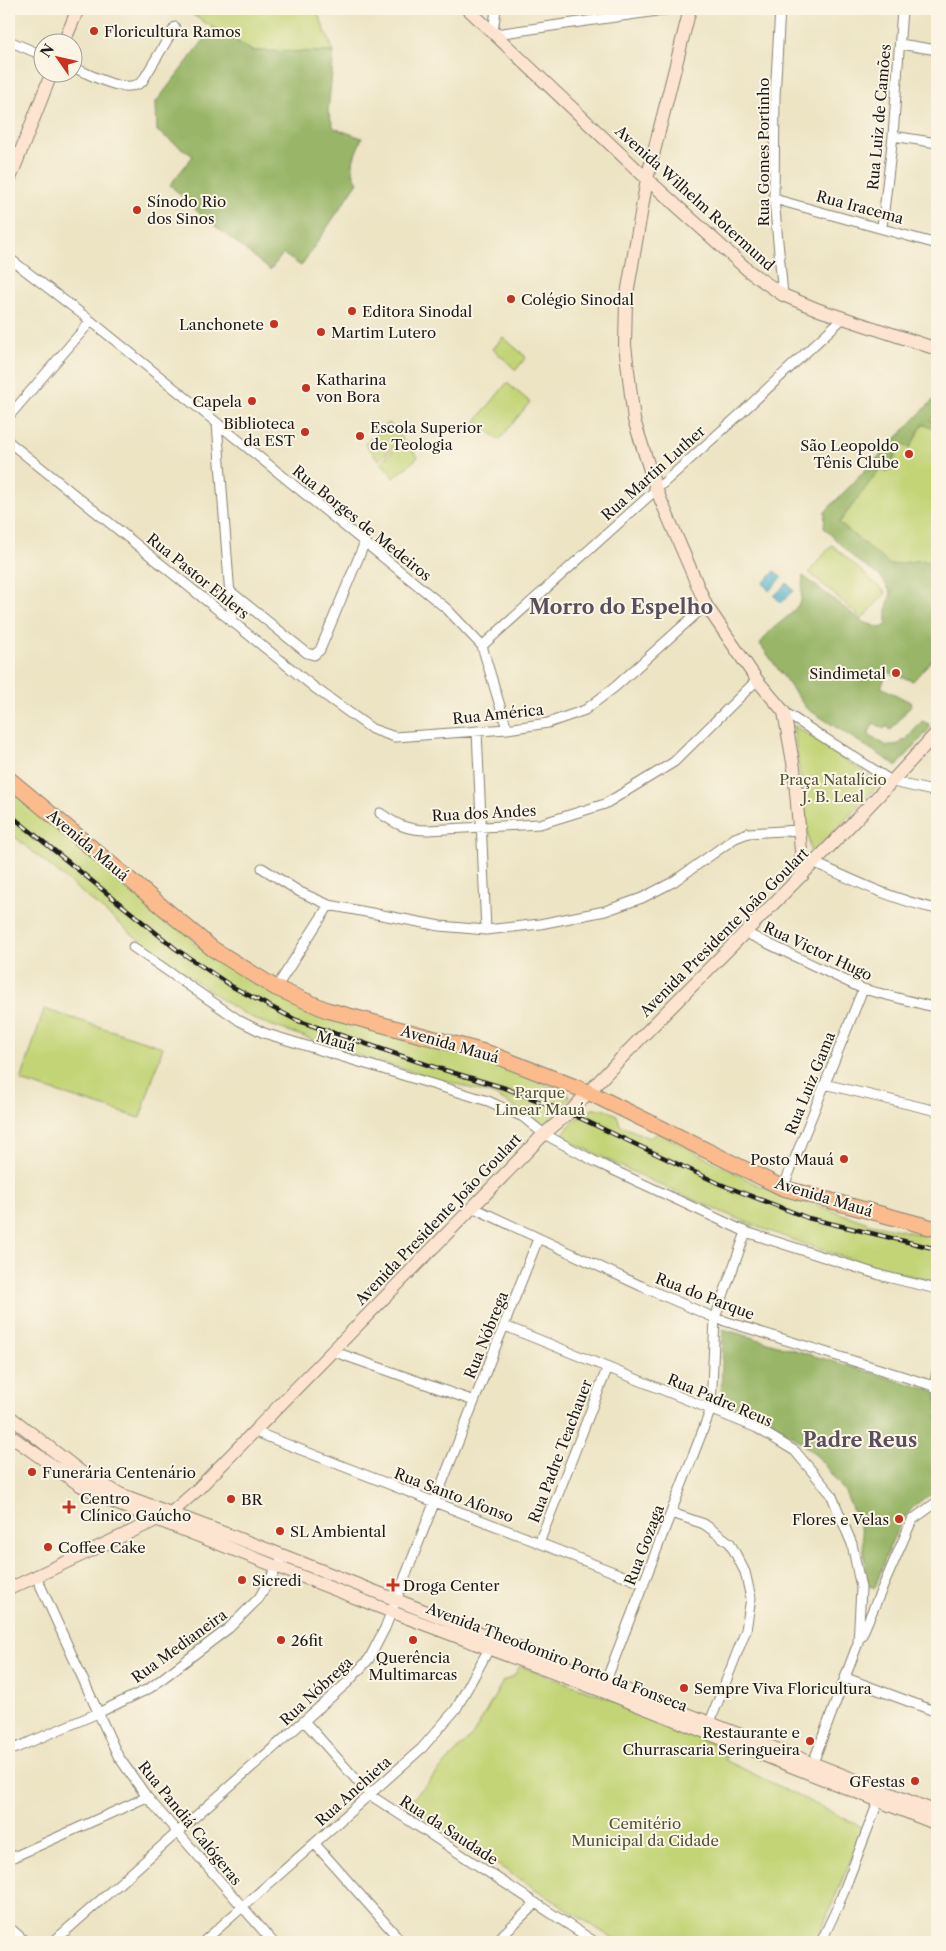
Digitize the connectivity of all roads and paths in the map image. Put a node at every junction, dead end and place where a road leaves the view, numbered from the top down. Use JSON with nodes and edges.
{"nodes":[{"id":1,"x":78,"y":9,"type":"edge"},
{"id":2,"x":468,"y":9,"type":"edge"},
{"id":3,"x":496,"y":9,"type":"edge"},
{"id":4,"x":671,"y":9,"type":"edge"},
{"id":5,"x":690,"y":9,"type":"edge"},
{"id":6,"x":780,"y":9,"type":"edge"},
{"id":7,"x":902,"y":9,"type":"edge"},
{"id":8,"x":175,"y":27,"type":"dead end"},
{"id":9,"x":68,"y":32,"type":"edge"},
{"id":10,"x":494,"y":33,"type":"junction"},
{"id":11,"x":9,"y":41,"type":"edge"},
{"id":12,"x":900,"y":44,"type":"junction"},
{"id":13,"x":937,"y":50,"type":"edge"},
{"id":14,"x":32,"y":51,"type":"edge"},
{"id":15,"x":82,"y":71,"type":"edge"},
{"id":16,"x":47,"y":82,"type":"edge"},
{"id":17,"x":893,"y":136,"type":"junction"},
{"id":18,"x":937,"y":143,"type":"edge"},
{"id":19,"x":14,"y":153,"type":"edge"},
{"id":20,"x":647,"y":179,"type":"junction"},
{"id":21,"x":9,"y":181,"type":"edge"},
{"id":22,"x":774,"y":198,"type":"junction"},
{"id":23,"x":882,"y":227,"type":"junction"},
{"id":24,"x":937,"y":244,"type":"edge"},
{"id":25,"x":9,"y":258,"type":"edge"},
{"id":26,"x":783,"y":295,"type":"junction"},
{"id":27,"x":842,"y":319,"type":"junction"},
{"id":28,"x":91,"y":321,"type":"junction"},
{"id":29,"x":937,"y":349,"type":"edge"},
{"id":30,"x":9,"y":416,"type":"edge"},
{"id":31,"x":217,"y":423,"type":"junction"},
{"id":32,"x":9,"y":442,"type":"edge"},
{"id":33,"x":656,"y":489,"type":"junction"},
{"id":34,"x":365,"y":542,"type":"junction"},
{"id":35,"x":230,"y":591,"type":"junction"},
{"id":36,"x":706,"y":605,"type":"junction"},
{"id":37,"x":232,"y":622,"type":"junction"},
{"id":38,"x":482,"y":646,"type":"junction"},
{"id":39,"x":757,"y":680,"type":"junction"},
{"id":40,"x":784,"y":712,"type":"junction"},
{"id":41,"x":372,"y":728,"type":"joint"},
{"id":42,"x":507,"y":729,"type":"junction"},
{"id":43,"x":477,"y":731,"type":"junction"},
{"id":44,"x":937,"y":732,"type":"edge"},
{"id":45,"x":9,"y":779,"type":"edge"},
{"id":46,"x":893,"y":782,"type":"junction"},
{"id":47,"x":937,"y":792,"type":"edge"},
{"id":48,"x":380,"y":813,"type":"dead end"},
{"id":49,"x":482,"y":827,"type":"junction"},
{"id":50,"x":800,"y":830,"type":"junction"},
{"id":51,"x":815,"y":862,"type":"junction"},
{"id":52,"x":262,"y":868,"type":"dead end"},
{"id":53,"x":803,"y":875,"type":"junction"},
{"id":54,"x":329,"y":905,"type":"junction"},
{"id":55,"x":937,"y":909,"type":"edge"},
{"id":56,"x":486,"y":930,"type":"junction"},
{"id":57,"x":746,"y":933,"type":"junction"},
{"id":58,"x":133,"y":947,"type":"dead end"},
{"id":59,"x":276,"y":988,"type":"junction"},
{"id":60,"x":863,"y":989,"type":"junction"},
{"id":61,"x":937,"y":1008,"type":"edge"},
{"id":62,"x":824,"y":1084,"type":"junction"},
{"id":63,"x":588,"y":1092,"type":"junction"},
{"id":64,"x":937,"y":1111,"type":"edge"},
{"id":65,"x":544,"y":1134,"type":"junction"},
{"id":66,"x":783,"y":1188,"type":"junction"},
{"id":67,"x":472,"y":1207,"type":"junction"},
{"id":68,"x":937,"y":1229,"type":"edge"},
{"id":69,"x":746,"y":1232,"type":"junction"},
{"id":70,"x":538,"y":1239,"type":"junction"},
{"id":71,"x":937,"y":1289,"type":"edge"},
{"id":72,"x":715,"y":1318,"type":"junction"},
{"id":73,"x":505,"y":1326,"type":"junction"},
{"id":74,"x":332,"y":1351,"type":"junction"},
{"id":75,"x":607,"y":1369,"type":"junction"},
{"id":76,"x":937,"y":1371,"type":"edge"},
{"id":77,"x":936,"y":1387,"type":"edge"},
{"id":78,"x":474,"y":1401,"type":"junction"},
{"id":79,"x":711,"y":1409,"type":"junction"},
{"id":80,"x":9,"y":1416,"type":"edge"},
{"id":81,"x":253,"y":1431,"type":"junction"},
{"id":82,"x":9,"y":1435,"type":"edge"},
{"id":83,"x":35,"y":1438,"type":"junction"},
{"id":84,"x":27,"y":1449,"type":"junction"},
{"id":85,"x":57,"y":1462,"type":"junction"},
{"id":86,"x":118,"y":1498,"type":"junction"},
{"id":87,"x":435,"y":1502,"type":"junction"},
{"id":88,"x":937,"y":1502,"type":"edge"},
{"id":89,"x":170,"y":1513,"type":"junction"},
{"id":90,"x":672,"y":1513,"type":"junction"},
{"id":91,"x":156,"y":1519,"type":"junction"},
{"id":92,"x":198,"y":1530,"type":"junction"},
{"id":93,"x":540,"y":1543,"type":"junction"},
{"id":94,"x":280,"y":1561,"type":"junction"},
{"id":95,"x":36,"y":1576,"type":"junction"},
{"id":96,"x":644,"y":1584,"type":"junction"},
{"id":97,"x":9,"y":1589,"type":"edge"},
{"id":98,"x":394,"y":1607,"type":"junction"},
{"id":99,"x":492,"y":1643,"type":"junction"},
{"id":100,"x":858,"y":1643,"type":"junction"},
{"id":101,"x":846,"y":1678,"type":"junction"},
{"id":102,"x":604,"y":1687,"type":"junction"},
{"id":103,"x":937,"y":1712,"type":"edge"},
{"id":104,"x":98,"y":1713,"type":"junction"},
{"id":105,"x":305,"y":1722,"type":"junction"},
{"id":106,"x":708,"y":1727,"type":"junction"},
{"id":107,"x":9,"y":1751,"type":"edge"},
{"id":108,"x":811,"y":1768,"type":"junction"},
{"id":109,"x":370,"y":1795,"type":"junction"},
{"id":110,"x":881,"y":1796,"type":"junction"},
{"id":111,"x":147,"y":1797,"type":"junction"},
{"id":112,"x":937,"y":1812,"type":"edge"},
{"id":113,"x":937,"y":1824,"type":"edge"},
{"id":114,"x":177,"y":1832,"type":"junction"},
{"id":115,"x":315,"y":1844,"type":"junction"},
{"id":116,"x":9,"y":1859,"type":"edge"},
{"id":117,"x":536,"y":1903,"type":"junction"},
{"id":118,"x":243,"y":1908,"type":"junction"},
{"id":119,"x":9,"y":1927,"type":"edge"},
{"id":120,"x":26,"y":1942,"type":"edge"},
{"id":121,"x":53,"y":1942,"type":"edge"},
{"id":122,"x":203,"y":1942,"type":"edge"},
{"id":123,"x":273,"y":1942,"type":"edge"},
{"id":124,"x":402,"y":1942,"type":"edge"},
{"id":125,"x":495,"y":1942,"type":"edge"},
{"id":126,"x":595,"y":1942,"type":"edge"},
{"id":127,"x":821,"y":1942,"type":"edge"}],
"edges":[{"from":1,"to":9,"type":"street"},
{"from":2,"to":10,"type":"street","name":"Avenida Wilhelm Rotermund"},
{"from":3,"to":10,"type":"street"},
{"from":4,"to":10,"type":"street"},
{"from":5,"to":20,"type":"street"},
{"from":6,"to":22,"type":"street","name":"Rua Gomes Portinho"},
{"from":7,"to":12,"type":"street","name":"Rua Luiz de Camões"},
{"from":8,"to":15,"type":"street"},
{"from":10,"to":20,"type":"street","name":"Avenida Wilhelm Rotermund"},
{"from":11,"to":14,"type":"street"},
{"from":12,"to":13,"type":"street"},
{"from":12,"to":17,"type":"street","name":"Rua Luiz de Camões"},
{"from":16,"to":19,"type":"street"},
{"from":17,"to":18,"type":"street"},
{"from":17,"to":23,"type":"street","name":"Rua Luiz de Camões"},
{"from":19,"to":21,"type":"street"},
{"from":20,"to":26,"type":"street","name":"Avenida Wilhelm Rotermund"},
{"from":20,"to":33,"type":"street"},
{"from":22,"to":23,"type":"street","name":"Rua Iracema"},
{"from":22,"to":26,"type":"street","name":"Rua Gomes Portinho"},
{"from":23,"to":24,"type":"street","name":"Rua Iracema"},
{"from":25,"to":28,"type":"street","name":"Rua Borges de Medeiros"},
{"from":26,"to":27,"type":"street","name":"Avenida Wilhelm Rotermund"},
{"from":27,"to":29,"type":"street","name":"Avenida Wilhelm Rotermund"},
{"from":27,"to":33,"type":"street","name":"Rua Martin Luther"},
{"from":28,"to":30,"type":"street"},
{"from":28,"to":31,"type":"street","name":"Rua Borges de Medeiros"},
{"from":31,"to":34,"type":"street","name":"Rua Borges de Medeiros"},
{"from":31,"to":35,"type":"street"},
{"from":32,"to":37,"type":"street","name":"Rua Pastor Ehlers"},
{"from":33,"to":36,"type":"street"},
{"from":33,"to":38,"type":"street","name":"Rua Martin Luther"},
{"from":34,"to":35,"type":"street"},
{"from":34,"to":38,"type":"street","name":"Rua Borges de Medeiros"},
{"from":35,"to":37,"type":"street"},
{"from":36,"to":39,"type":"street"},
{"from":36,"to":42,"type":"street","name":"Rua América"},
{"from":37,"to":41,"type":"street","name":"Rua Pastor Ehlers"},
{"from":38,"to":42,"type":"street"},
{"from":39,"to":40,"type":"street"},
{"from":39,"to":49,"type":"street","name":"Rua dos Andes"},
{"from":40,"to":46,"type":"street"},
{"from":40,"to":50,"type":"street"},
{"from":41,"to":43,"type":"street","name":"Rua América"},
{"from":42,"to":43,"type":"street","name":"Rua América"},
{"from":43,"to":49,"type":"street"},
{"from":44,"to":46,"type":"street","name":"Avenida Presidente João Goulart"},
{"from":45,"to":59,"type":"main road","name":"Avenida Mauá"},
{"from":46,"to":47,"type":"street"},
{"from":46,"to":51,"type":"street","name":"Avenida Presidente João Goulart"},
{"from":48,"to":49,"type":"street","name":"Rua dos Andes"},
{"from":49,"to":56,"type":"street"},
{"from":50,"to":53,"type":"street"},
{"from":50,"to":56,"type":"street"},
{"from":51,"to":53,"type":"street","name":"Avenida Presidente João Goulart"},
{"from":51,"to":55,"type":"street"},
{"from":52,"to":54,"type":"street"},
{"from":53,"to":57,"type":"street","name":"Avenida Presidente João Goulart"},
{"from":54,"to":56,"type":"street"},
{"from":54,"to":59,"type":"street"},
{"from":57,"to":60,"type":"street","name":"Rua Victor Hugo"},
{"from":57,"to":63,"type":"street","name":"Avenida Presidente João Goulart"},
{"from":58,"to":65,"type":"street","name":"Mauá"},
{"from":59,"to":63,"type":"main road","name":"Avenida Mauá"},
{"from":60,"to":61,"type":"street","name":"Rua Victor Hugo"},
{"from":60,"to":62,"type":"street","name":"Rua Luiz Gama"},
{"from":62,"to":64,"type":"street"},
{"from":62,"to":66,"type":"street","name":"Rua Luiz Gama"},
{"from":63,"to":65,"type":"street","name":"Avenida Presidente João Goulart"},
{"from":63,"to":66,"type":"main road","name":"Avenida Mauá"},
{"from":65,"to":67,"type":"street","name":"Avenida Presidente João Goulart"},
{"from":65,"to":69,"type":"street"},
{"from":66,"to":68,"type":"main road","name":"Avenida Mauá"},
{"from":67,"to":70,"type":"street","name":"Rua do Parque"},
{"from":67,"to":74,"type":"street","name":"Avenida Presidente João Goulart"},
{"from":69,"to":71,"type":"street"},
{"from":69,"to":72,"type":"street","name":"Rua Gozaga"},
{"from":70,"to":72,"type":"street","name":"Rua do Parque"},
{"from":70,"to":73,"type":"street","name":"Rua Nóbrega"},
{"from":72,"to":77,"type":"street","name":"Rua do Parque"},
{"from":72,"to":79,"type":"street","name":"Rua Gozaga"},
{"from":73,"to":75,"type":"street","name":"Rua Padre Reus"},
{"from":73,"to":78,"type":"street","name":"Rua Nóbrega"},
{"from":74,"to":78,"type":"street"},
{"from":74,"to":81,"type":"street","name":"Avenida Presidente João Goulart"},
{"from":75,"to":79,"type":"street","name":"Rua Padre Reus"},
{"from":75,"to":93,"type":"street","name":"Rua Padre Teachauer"},
{"from":76,"to":77,"type":"street"},
{"from":78,"to":87,"type":"street","name":"Rua Nóbrega"},
{"from":79,"to":90,"type":"street","name":"Rua Gozaga"},
{"from":79,"to":100,"type":"street","name":"Rua Padre Reus"},
{"from":80,"to":83,"type":"street","name":"Avenida Theodomiro Porto da Fonseca"},
{"from":81,"to":87,"type":"street","name":"Rua Santo Afonso"},
{"from":81,"to":89,"type":"street","name":"Avenida Presidente João Goulart"},
{"from":82,"to":84,"type":"street","name":"Avenida Theodomiro Porto da Fonseca"},
{"from":83,"to":84,"type":"street"},
{"from":83,"to":85,"type":"street","name":"Avenida Theodomiro Porto da Fonseca"},
{"from":84,"to":85,"type":"street","name":"Avenida Theodomiro Porto da Fonseca"},
{"from":85,"to":86,"type":"street","name":"Avenida Theodomiro Porto da Fonseca"},
{"from":86,"to":89,"type":"street","name":"Avenida Theodomiro Porto da Fonseca"},
{"from":86,"to":91,"type":"street","name":"Avenida Theodomiro Porto da Fonseca"},
{"from":87,"to":93,"type":"street","name":"Rua Santo Afonso"},
{"from":87,"to":98,"type":"street","name":"Rua Nóbrega"},
{"from":88,"to":100,"type":"street"},
{"from":89,"to":91,"type":"street","name":"Avenida Presidente João Goulart"},
{"from":89,"to":92,"type":"street","name":"Avenida Theodomiro Porto da Fonseca"},
{"from":90,"to":96,"type":"street","name":"Rua Gozaga"},
{"from":90,"to":106,"type":"street"},
{"from":91,"to":92,"type":"street","name":"Avenida Theodomiro Porto da Fonseca"},
{"from":91,"to":95,"type":"street","name":"Avenida Presidente João Goulart"},
{"from":92,"to":94,"type":"street","name":"Avenida Theodomiro Porto da Fonseca"},
{"from":93,"to":96,"type":"street","name":"Rua Santo Afonso"},
{"from":94,"to":98,"type":"street","name":"Avenida Theodomiro Porto da Fonseca"},
{"from":94,"to":104,"type":"street","name":"Rua Medianeira"},
{"from":95,"to":97,"type":"street","name":"Avenida Presidente João Goulart"},
{"from":95,"to":104,"type":"street","name":"Rua Pandiá Calógeras"},
{"from":96,"to":102,"type":"street","name":"Rua Gozaga"},
{"from":98,"to":99,"type":"street","name":"Avenida Theodomiro Porto da Fonseca"},
{"from":98,"to":105,"type":"street","name":"Rua Nóbrega"},
{"from":99,"to":102,"type":"street","name":"Avenida Theodomiro Porto da Fonseca"},
{"from":99,"to":109,"type":"street","name":"Rua Anchieta"},
{"from":100,"to":101,"type":"street","name":"Rua Padre Reus"},
{"from":101,"to":103,"type":"street"},
{"from":101,"to":108,"type":"street","name":"Rua Padre Reus"},
{"from":102,"to":106,"type":"street","name":"Avenida Theodomiro Porto da Fonseca"},
{"from":104,"to":107,"type":"street","name":"Rua Medianeira"},
{"from":104,"to":111,"type":"street","name":"Rua Pandiá Calógeras"},
{"from":105,"to":109,"type":"street","name":"Rua da Saudade"},
{"from":105,"to":114,"type":"street","name":"Rua Nóbrega"},
{"from":106,"to":108,"type":"street","name":"Avenida Theodomiro Porto da Fonseca"},
{"from":108,"to":110,"type":"street","name":"Avenida Theodomiro Porto da Fonseca"},
{"from":109,"to":115,"type":"street","name":"Rua Anchieta"},
{"from":109,"to":117,"type":"street","name":"Rua da Saudade"},
{"from":110,"to":112,"type":"street","name":"Avenida Theodomiro Porto da Fonseca"},
{"from":110,"to":113,"type":"street","name":"Avenida Theodomiro Porto da Fonseca"},
{"from":110,"to":127,"type":"street"},
{"from":111,"to":114,"type":"street","name":"Rua Pandiá Calógeras"},
{"from":111,"to":116,"type":"street"},
{"from":114,"to":118,"type":"street","name":"Rua Pandiá Calógeras"},
{"from":114,"to":121,"type":"street","name":"Rua Nóbrega"},
{"from":115,"to":118,"type":"street","name":"Rua Anchieta"},
{"from":115,"to":124,"type":"street"},
{"from":117,"to":125,"type":"street"},
{"from":117,"to":126,"type":"street","name":"Rua da Saudade"},
{"from":118,"to":122,"type":"street","name":"Rua Anchieta"},
{"from":118,"to":123,"type":"street","name":"Rua Pandiá Calógeras"},
{"from":119,"to":120,"type":"street"}]}
